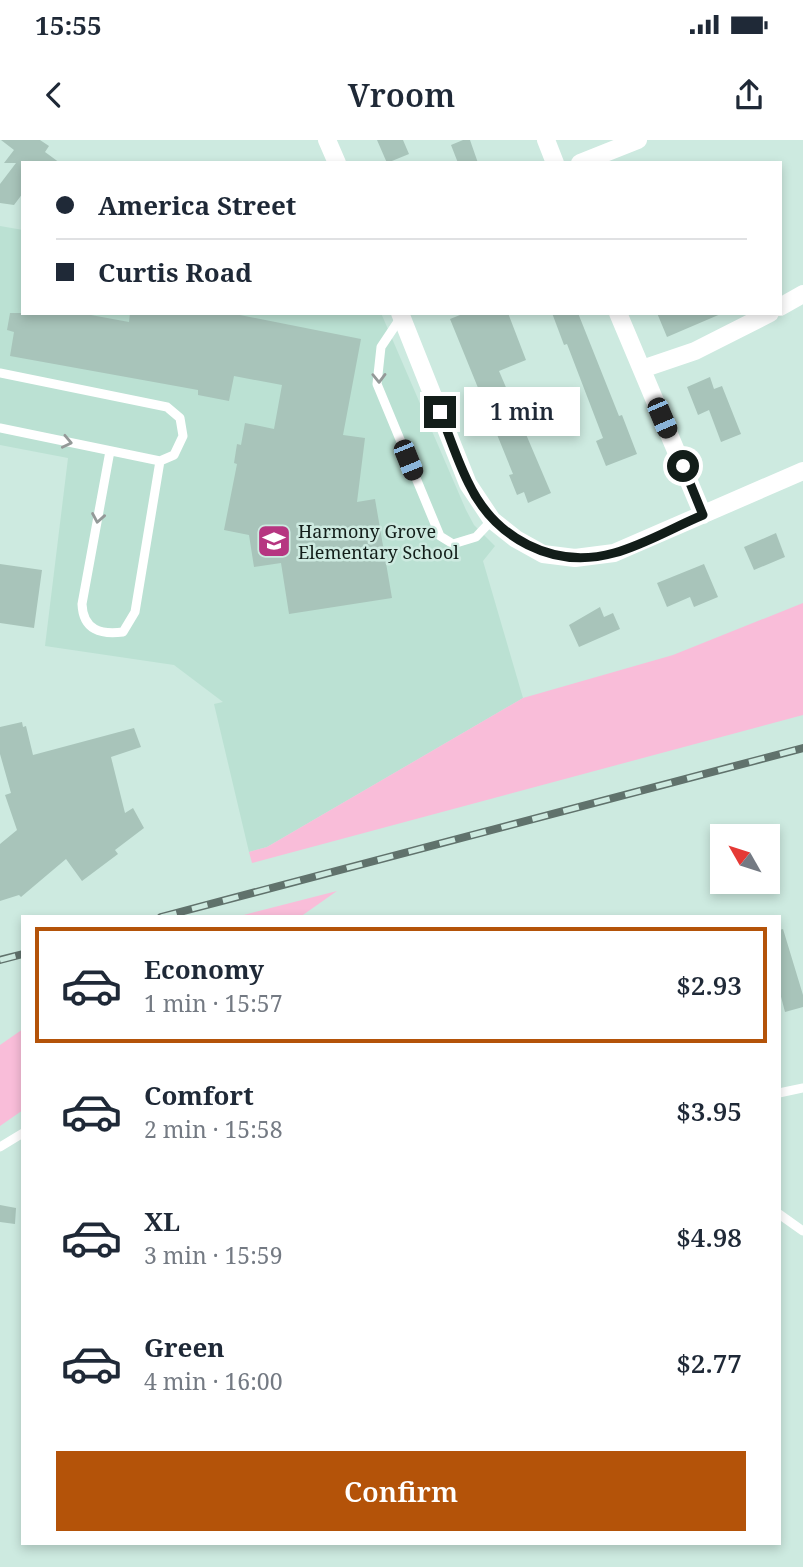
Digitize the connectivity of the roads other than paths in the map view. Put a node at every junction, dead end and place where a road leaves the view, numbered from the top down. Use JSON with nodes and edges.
{"nodes":[{"id":1,"x":327,"y":140,"type":"edge"},
{"id":2,"x":545,"y":140,"type":"edge"},
{"id":3,"x":638,"y":140,"type":"edge"},
{"id":4,"x":336,"y":161,"type":"edge"},
{"id":5,"x":554,"y":161,"type":"edge"},
{"id":6,"x":585,"y":161,"type":"edge"},
{"id":7,"x":803,"y":293,"type":"edge"},
{"id":8,"x":782,"y":306,"type":"edge"},
{"id":9,"x":400,"y":315,"type":"edge"},
{"id":10,"x":619,"y":315,"type":"edge"},
{"id":11,"x":766,"y":315,"type":"edge"},
{"id":12,"x":642,"y":369,"type":"junction"},
{"id":13,"x":0,"y":373,"type":"edge"},
{"id":14,"x":0,"y":429,"type":"edge"},
{"id":15,"x":110,"y":451,"type":"junction"},
{"id":16,"x":160,"y":461,"type":"junction"},
{"id":17,"x":803,"y":471,"type":"edge"},
{"id":18,"x":703,"y":515,"type":"junction"},
{"id":19,"x":492,"y":520,"type":"junction"},
{"id":20,"x":803,"y":1088,"type":"edge"},
{"id":21,"x":781,"y":1093,"type":"edge"},
{"id":22,"x":21,"y":1134,"type":"edge"},
{"id":23,"x":0,"y":1147,"type":"edge"},
{"id":24,"x":781,"y":1215,"type":"edge"},
{"id":25,"x":803,"y":1231,"type":"edge"}],
"edges":[{"from":1,"to":4,"type":"street"},
{"from":2,"to":5,"type":"street"},
{"from":3,"to":6,"type":"street"},
{"from":7,"to":8,"type":"street"},
{"from":9,"to":19,"type":"street"},
{"from":9,"to":19,"type":"lane","one_way":true},
{"from":10,"to":12,"type":"street"},
{"from":11,"to":12,"type":"street"},
{"from":12,"to":18,"type":"street"},
{"from":13,"to":16,"type":"lane"},
{"from":14,"to":15,"type":"lane","one_way":true},
{"from":15,"to":16,"type":"lane"},
{"from":15,"to":16,"type":"lane","one_way":true},
{"from":17,"to":18,"type":"street"},
{"from":18,"to":19,"type":"street"},
{"from":20,"to":21,"type":"lane"},
{"from":22,"to":23,"type":"lane"},
{"from":24,"to":25,"type":"lane"}]}
